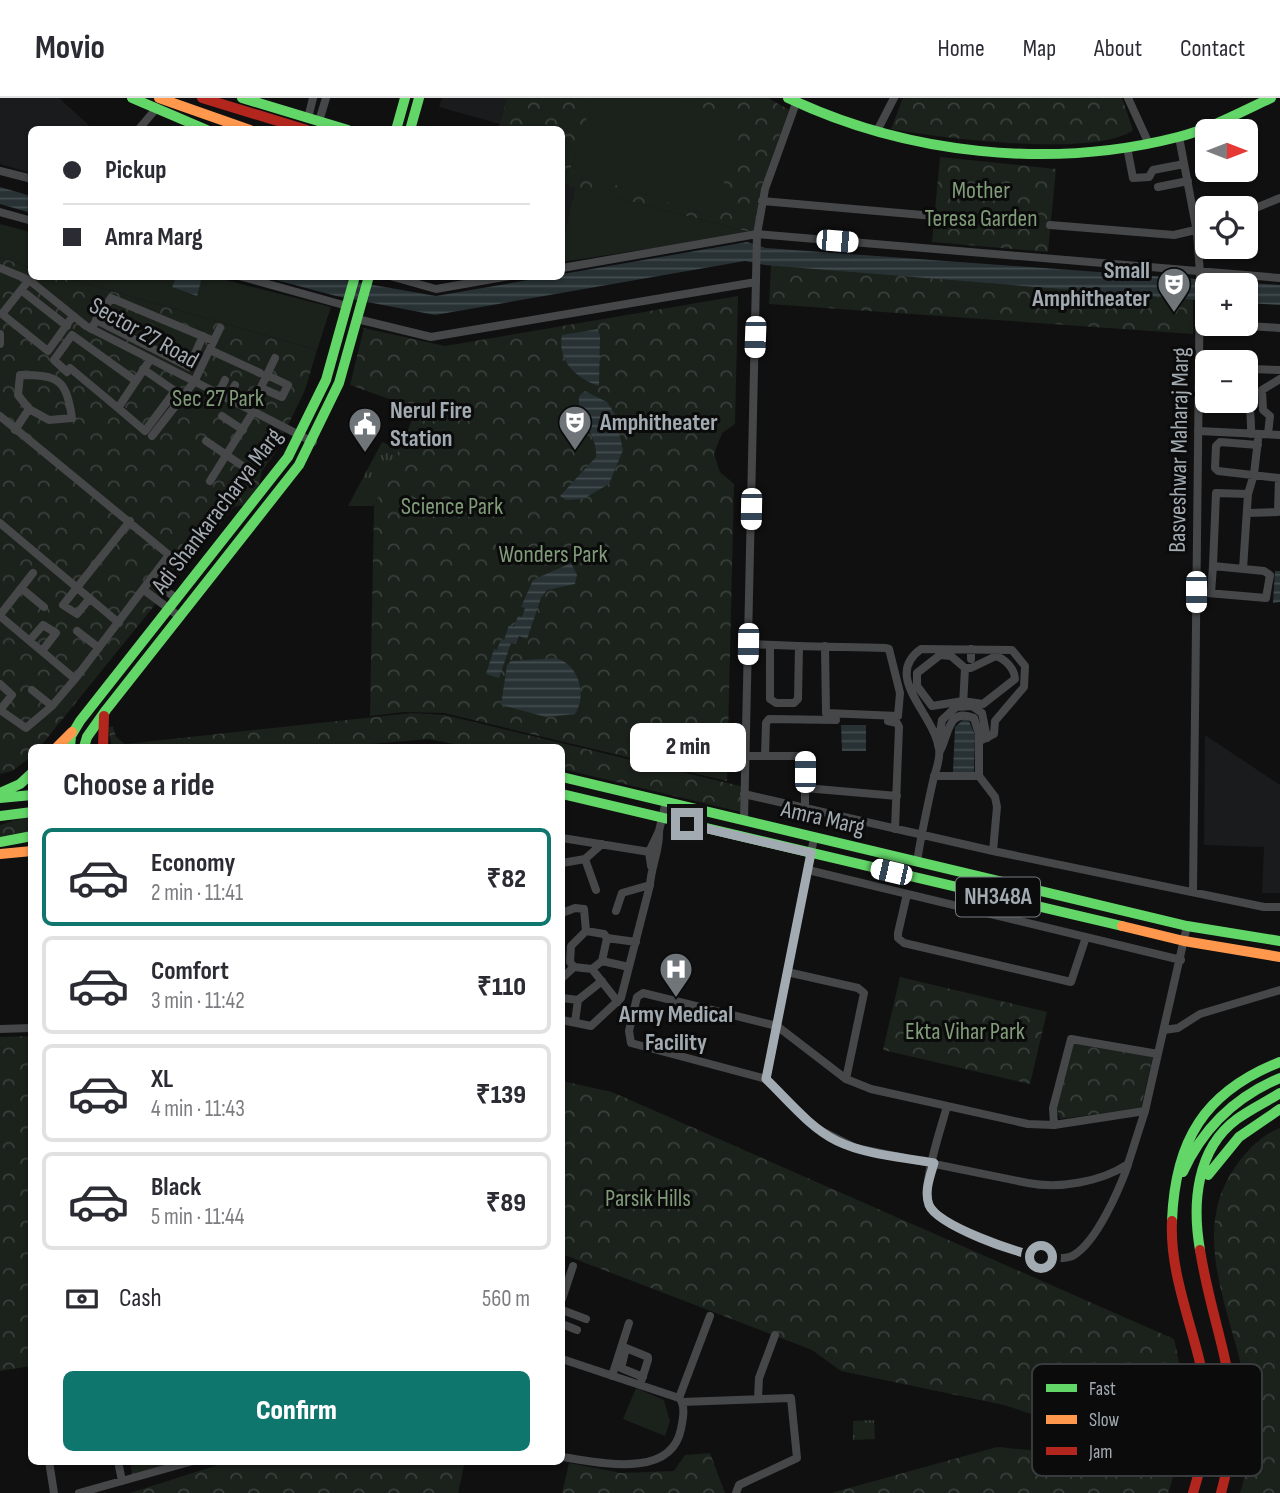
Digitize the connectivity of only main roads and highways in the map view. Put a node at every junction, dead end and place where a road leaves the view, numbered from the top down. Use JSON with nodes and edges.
{"nodes":[{"id":1,"x":132,"y":98,"type":"edge"},
{"id":2,"x":160,"y":98,"type":"edge"},
{"id":3,"x":202,"y":98,"type":"edge"},
{"id":4,"x":242,"y":98,"type":"edge"},
{"id":5,"x":405,"y":98,"type":"edge"},
{"id":6,"x":419,"y":98,"type":"edge"},
{"id":7,"x":1271,"y":98,"type":"edge"},
{"id":8,"x":792,"y":100,"type":"edge"},
{"id":9,"x":1231,"y":119,"type":"edge"},
{"id":10,"x":311,"y":123,"type":"edge"},
{"id":11,"x":197,"y":126,"type":"edge"},
{"id":12,"x":239,"y":126,"type":"edge"},
{"id":13,"x":397,"y":126,"type":"edge"},
{"id":14,"x":411,"y":126,"type":"edge"},
{"id":15,"x":1195,"y":133,"type":"edge"},
{"id":16,"x":354,"y":280,"type":"edge"},
{"id":17,"x":368,"y":280,"type":"edge"},
{"id":18,"x":106,"y":710,"type":"junction"},
{"id":19,"x":74,"y":730,"type":"junction"},
{"id":20,"x":60,"y":744,"type":"edge"},
{"id":21,"x":71,"y":744,"type":"edge"},
{"id":22,"x":85,"y":744,"type":"edge"},
{"id":23,"x":103,"y":744,"type":"edge"},
{"id":24,"x":28,"y":777,"type":"edge"},
{"id":25,"x":565,"y":779,"type":"edge"},
{"id":26,"x":0,"y":793,"type":"edge"},
{"id":27,"x":28,"y":795,"type":"edge"},
{"id":28,"x":565,"y":795,"type":"edge"},
{"id":29,"x":0,"y":798,"type":"edge"},
{"id":30,"x":28,"y":812,"type":"edge"},
{"id":31,"x":0,"y":816,"type":"edge"},
{"id":32,"x":28,"y":837,"type":"edge"},
{"id":33,"x":0,"y":842,"type":"edge"},
{"id":34,"x":28,"y":851,"type":"edge"},
{"id":35,"x":0,"y":854,"type":"edge"},
{"id":36,"x":1280,"y":941,"type":"edge"},
{"id":37,"x":1280,"y":957,"type":"edge"},
{"id":38,"x":1280,"y":1062,"type":"edge"},
{"id":39,"x":1280,"y":1078,"type":"edge"},
{"id":40,"x":1280,"y":1093,"type":"edge"},
{"id":41,"x":1280,"y":1109,"type":"edge"},
{"id":42,"x":1170,"y":1227,"type":"junction"},
{"id":43,"x":1194,"y":1227,"type":"junction"},
{"id":44,"x":1199,"y":1364,"type":"edge"},
{"id":45,"x":1225,"y":1364,"type":"edge"},
{"id":46,"x":1199,"y":1476,"type":"edge"},
{"id":47,"x":1194,"y":1493,"type":"edge"}],
"edges":[{"from":1,"to":11,"type":"main road"},
{"from":2,"to":12,"type":"main road"},
{"from":3,"to":10,"type":"main road"},
{"from":4,"to":10,"type":"main road"},
{"from":5,"to":13,"type":"main road"},
{"from":6,"to":14,"type":"main road"},
{"from":7,"to":9,"type":"main road"},
{"from":8,"to":15,"type":"main road"},
{"from":16,"to":19,"type":"main road","name":"Adi Shankaracharya Marg"},
{"from":17,"to":18,"type":"main road","name":"Adi Shankaracharya Marg"},
{"from":18,"to":22,"type":"main road","name":"Adi Shankaracharya Marg"},
{"from":18,"to":23,"type":"main road"},
{"from":19,"to":20,"type":"main road"},
{"from":19,"to":21,"type":"main road","name":"Adi Shankaracharya Marg"},
{"from":24,"to":26,"type":"main road"},
{"from":25,"to":36,"type":"main road","name":"Amra Marg","number":"NH348A"},
{"from":27,"to":29,"type":"main road"},
{"from":28,"to":37,"type":"main road","name":"Amra Marg","number":"NH348A"},
{"from":30,"to":31,"type":"main road"},
{"from":32,"to":33,"type":"main road"},
{"from":34,"to":35,"type":"main road"},
{"from":38,"to":42,"type":"main road"},
{"from":39,"to":42,"type":"main road"},
{"from":40,"to":43,"type":"main road"},
{"from":41,"to":43,"type":"main road"},
{"from":42,"to":44,"type":"main road"},
{"from":43,"to":45,"type":"main road"},
{"from":46,"to":47,"type":"main road"}]}
